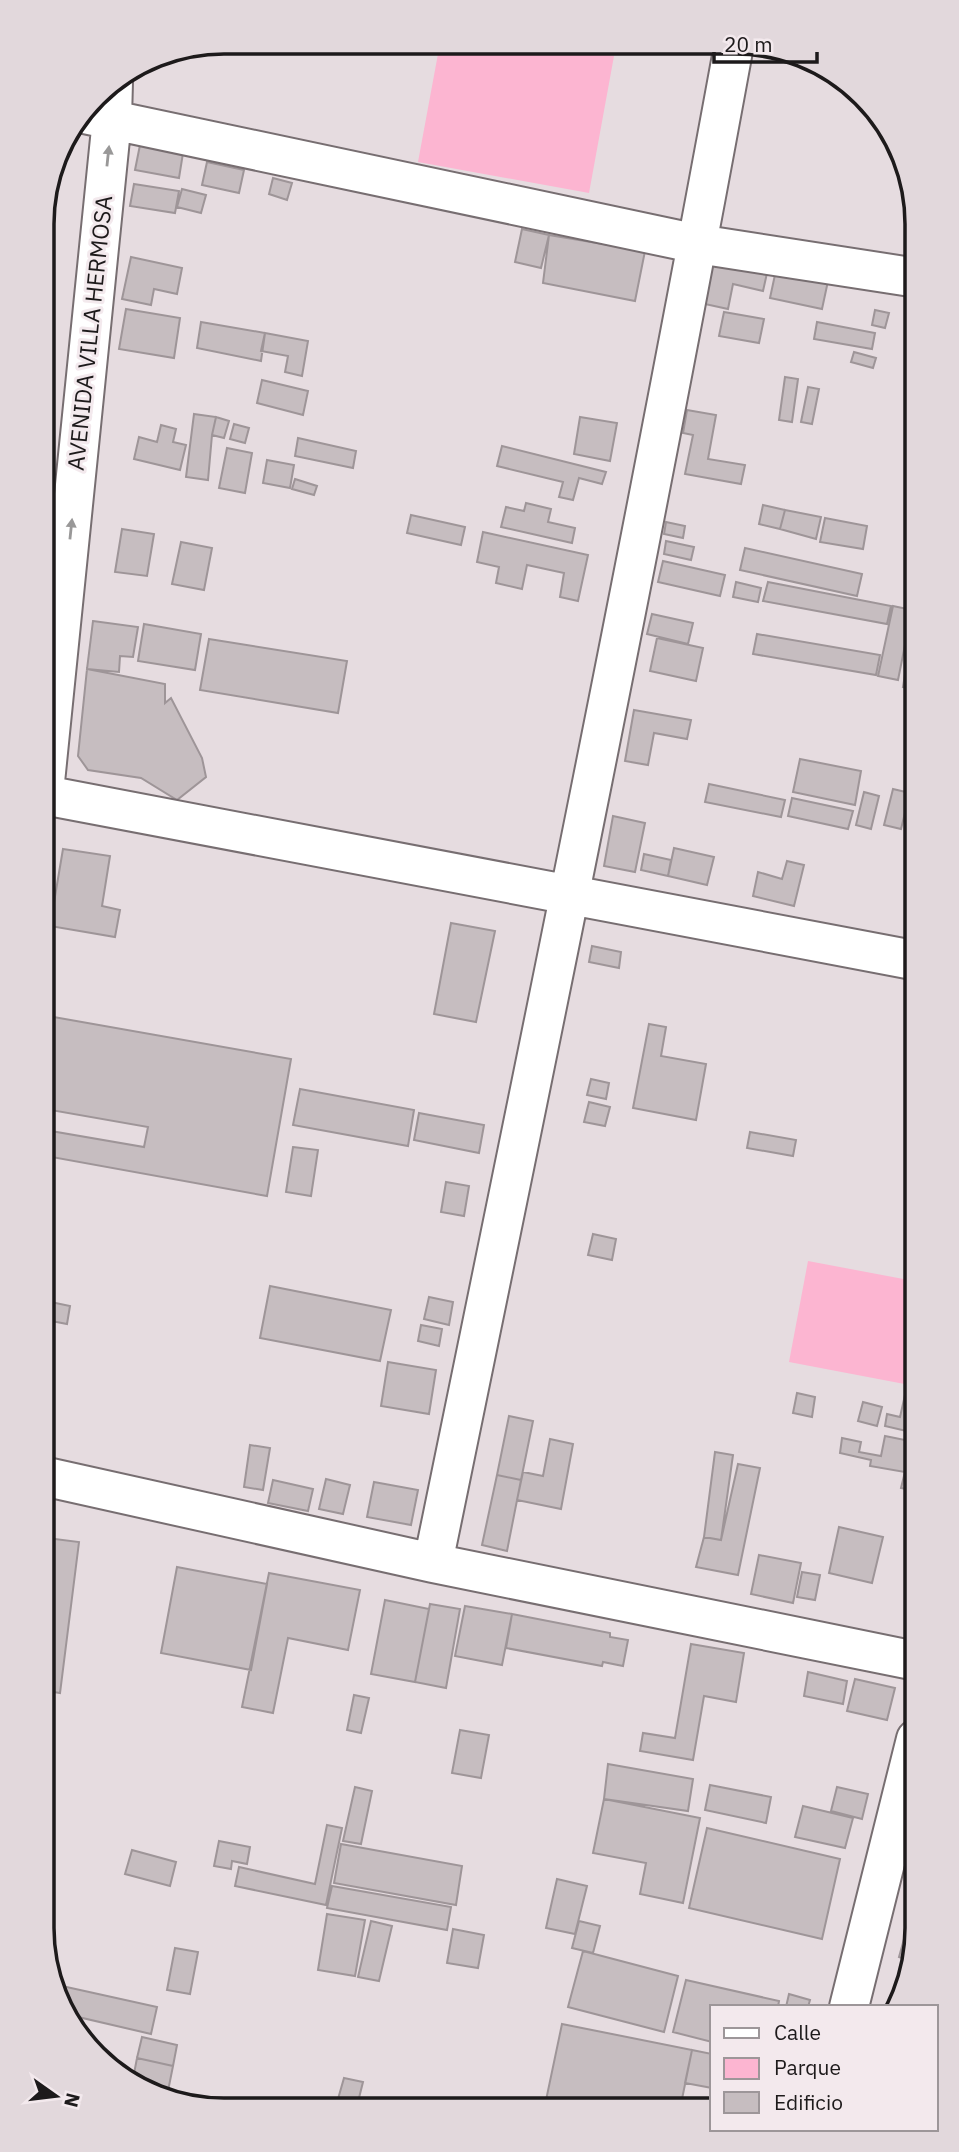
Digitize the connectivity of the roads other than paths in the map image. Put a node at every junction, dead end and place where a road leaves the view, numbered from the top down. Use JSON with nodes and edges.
{"nodes":[{"id":1,"x":732,"y":54,"type":"edge"},
{"id":2,"x":103,"y":105,"type":"edge"},
{"id":3,"x":698,"y":244,"type":"junction"},
{"id":4,"x":905,"y":276,"type":"edge"},
{"id":5,"x":55,"y":668,"type":"edge"},
{"id":6,"x":55,"y":795,"type":"edge"},
{"id":7,"x":570,"y":896,"type":"junction"},
{"id":8,"x":905,"y":958,"type":"edge"},
{"id":9,"x":54,"y":1479,"type":"edge"},
{"id":10,"x":433,"y":1563,"type":"junction"},
{"id":11,"x":904,"y":1659,"type":"edge"},
{"id":12,"x":904,"y":1787,"type":"edge"},
{"id":13,"x":850,"y":2005,"type":"edge"}],
"edges":[{"from":1,"to":3,"type":"street"},
{"from":2,"to":3,"type":"street"},
{"from":5,"to":2,"type":"street","name":"AVENIDA VILLA HERMOSA","one_way":true},
{"from":3,"to":4,"type":"street"},
{"from":3,"to":7,"type":"street"},
{"from":6,"to":7,"type":"street"},
{"from":7,"to":8,"type":"street"},
{"from":7,"to":10,"type":"street"},
{"from":9,"to":10,"type":"street"},
{"from":10,"to":11,"type":"street"},
{"from":12,"to":13,"type":"street"}]}
